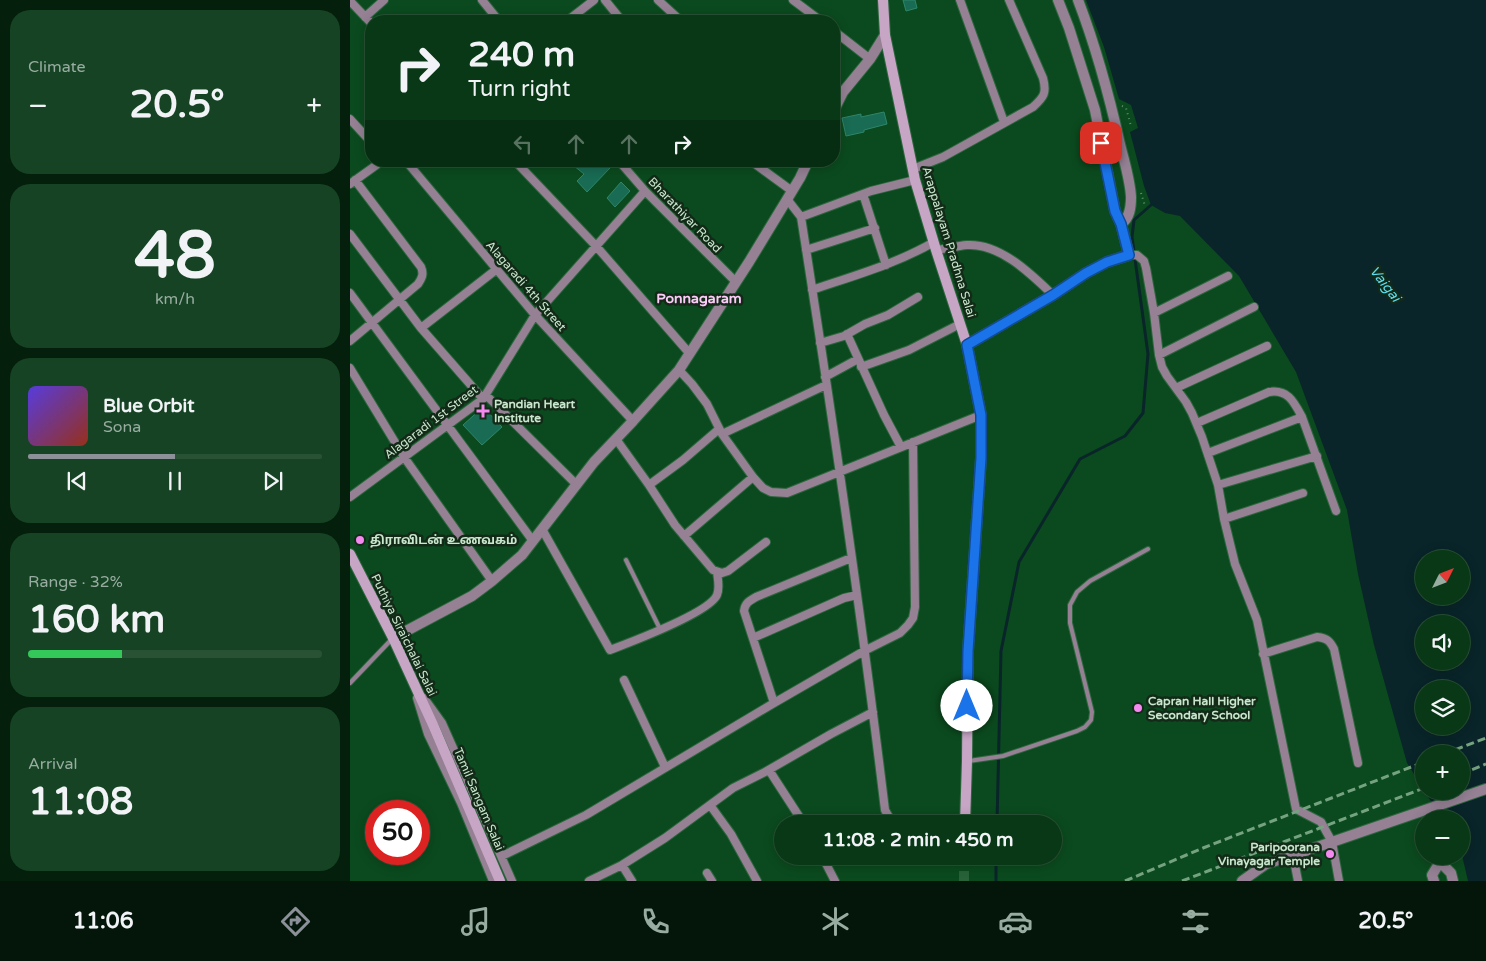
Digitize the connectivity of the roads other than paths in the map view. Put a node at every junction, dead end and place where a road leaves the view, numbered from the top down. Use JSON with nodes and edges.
{"nodes":[{"id":1,"x":384,"y":0,"type":"edge"},
{"id":2,"x":482,"y":0,"type":"edge"},
{"id":3,"x":593,"y":0,"type":"edge"},
{"id":4,"x":604,"y":0,"type":"edge"},
{"id":5,"x":658,"y":0,"type":"edge"},
{"id":6,"x":794,"y":0,"type":"edge"},
{"id":7,"x":883,"y":0,"type":"edge"},
{"id":8,"x":960,"y":0,"type":"edge"},
{"id":9,"x":1009,"y":0,"type":"edge"},
{"id":10,"x":1058,"y":0,"type":"edge"},
{"id":11,"x":1078,"y":0,"type":"edge"},
{"id":12,"x":350,"y":1,"type":"edge"},
{"id":13,"x":372,"y":15,"type":"edge"},
{"id":14,"x":494,"y":15,"type":"edge"},
{"id":15,"x":574,"y":15,"type":"edge"},
{"id":16,"x":617,"y":15,"type":"edge"},
{"id":17,"x":674,"y":15,"type":"edge"},
{"id":18,"x":813,"y":15,"type":"edge"},
{"id":19,"x":365,"y":17,"type":"edge"},
{"id":20,"x":885,"y":34,"type":"junction"},
{"id":21,"x":840,"y":36,"type":"edge"},
{"id":22,"x":870,"y":59,"type":"junction"},
{"id":23,"x":840,"y":98,"type":"edge"},
{"id":24,"x":350,"y":119,"type":"edge"},
{"id":25,"x":1004,"y":122,"type":"junction"},
{"id":26,"x":365,"y":135,"type":"edge"},
{"id":27,"x":373,"y":167,"type":"edge"},
{"id":28,"x":411,"y":167,"type":"edge"},
{"id":29,"x":521,"y":167,"type":"edge"},
{"id":30,"x":624,"y":167,"type":"edge"},
{"id":31,"x":758,"y":167,"type":"edge"},
{"id":32,"x":805,"y":167,"type":"edge"},
{"id":33,"x":914,"y":175,"type":"junction"},
{"id":34,"x":352,"y":182,"type":"edge"},
{"id":35,"x":645,"y":191,"type":"junction"},
{"id":36,"x":863,"y":194,"type":"junction"},
{"id":37,"x":789,"y":195,"type":"junction"},
{"id":38,"x":801,"y":217,"type":"junction"},
{"id":39,"x":1121,"y":224,"type":"junction"},
{"id":40,"x":875,"y":228,"type":"junction"},
{"id":41,"x":350,"y":234,"type":"edge"},
{"id":42,"x":596,"y":246,"type":"junction"},
{"id":43,"x":935,"y":246,"type":"junction"},
{"id":44,"x":806,"y":250,"type":"junction"},
{"id":45,"x":1133,"y":255,"type":"junction"},
{"id":46,"x":886,"y":265,"type":"junction"},
{"id":47,"x":497,"y":270,"type":"junction"},
{"id":48,"x":1228,"y":276,"type":"dead end"},
{"id":49,"x":736,"y":282,"type":"junction"},
{"id":50,"x":812,"y":290,"type":"junction"},
{"id":51,"x":350,"y":293,"type":"edge"},
{"id":52,"x":1053,"y":295,"type":"junction"},
{"id":53,"x":918,"y":297,"type":"dead end"},
{"id":54,"x":399,"y":300,"type":"junction"},
{"id":55,"x":1254,"y":307,"type":"dead end"},
{"id":56,"x":1154,"y":313,"type":"junction"},
{"id":57,"x":535,"y":315,"type":"junction"},
{"id":58,"x":372,"y":322,"type":"junction"},
{"id":59,"x":960,"y":324,"type":"junction"},
{"id":60,"x":421,"y":328,"type":"junction"},
{"id":61,"x":847,"y":334,"type":"junction"},
{"id":62,"x":350,"y":341,"type":"edge"},
{"id":63,"x":820,"y":343,"type":"junction"},
{"id":64,"x":967,"y":345,"type":"junction"},
{"id":65,"x":1267,"y":346,"type":"dead end"},
{"id":66,"x":690,"y":354,"type":"junction"},
{"id":67,"x":1159,"y":355,"type":"junction"},
{"id":68,"x":860,"y":363,"type":"junction"},
{"id":69,"x":350,"y":368,"type":"edge"},
{"id":70,"x":679,"y":370,"type":"junction"},
{"id":71,"x":826,"y":381,"type":"junction"},
{"id":72,"x":1176,"y":388,"type":"junction"},
{"id":73,"x":484,"y":397,"type":"junction"},
{"id":74,"x":981,"y":415,"type":"junction"},
{"id":75,"x":1302,"y":417,"type":"junction"},
{"id":76,"x":634,"y":421,"type":"junction"},
{"id":77,"x":1197,"y":423,"type":"junction"},
{"id":78,"x":448,"y":425,"type":"junction"},
{"id":79,"x":720,"y":431,"type":"junction"},
{"id":80,"x":616,"y":440,"type":"junction"},
{"id":81,"x":913,"y":442,"type":"junction"},
{"id":82,"x":901,"y":447,"type":"junction"},
{"id":83,"x":1208,"y":453,"type":"junction"},
{"id":84,"x":1317,"y":456,"type":"junction"},
{"id":85,"x":404,"y":457,"type":"junction"},
{"id":86,"x":839,"y":471,"type":"junction"},
{"id":87,"x":753,"y":477,"type":"junction"},
{"id":88,"x":577,"y":485,"type":"junction"},
{"id":89,"x":649,"y":485,"type":"junction"},
{"id":90,"x":1218,"y":485,"type":"junction"},
{"id":91,"x":1303,"y":493,"type":"dead end"},
{"id":92,"x":350,"y":497,"type":"edge"},
{"id":93,"x":1336,"y":511,"type":"dead end"},
{"id":94,"x":1224,"y":519,"type":"junction"},
{"id":95,"x":542,"y":529,"type":"junction"},
{"id":96,"x":684,"y":536,"type":"junction"},
{"id":97,"x":533,"y":541,"type":"junction"},
{"id":98,"x":766,"y":542,"type":"dead end"},
{"id":99,"x":1148,"y":549,"type":"dead end"},
{"id":100,"x":350,"y":554,"type":"edge"},
{"id":101,"x":852,"y":558,"type":"junction"},
{"id":102,"x":626,"y":560,"type":"dead end"},
{"id":103,"x":718,"y":572,"type":"junction"},
{"id":104,"x":492,"y":582,"type":"junction"},
{"id":105,"x":856,"y":595,"type":"junction"},
{"id":106,"x":660,"y":630,"type":"junction"},
{"id":107,"x":393,"y":638,"type":"junction"},
{"id":108,"x":753,"y":638,"type":"junction"},
{"id":109,"x":864,"y":651,"type":"junction"},
{"id":110,"x":1263,"y":654,"type":"junction"},
{"id":111,"x":411,"y":679,"type":"junction"},
{"id":112,"x":624,"y":680,"type":"dead end"},
{"id":113,"x":350,"y":683,"type":"edge"},
{"id":114,"x":774,"y":702,"type":"junction"},
{"id":115,"x":873,"y":712,"type":"junction"},
{"id":116,"x":434,"y":728,"type":"joint"},
{"id":117,"x":967,"y":762,"type":"junction"},
{"id":118,"x":1358,"y":763,"type":"dead end"},
{"id":119,"x":665,"y":767,"type":"junction"},
{"id":120,"x":769,"y":770,"type":"junction"},
{"id":121,"x":1486,"y":789,"type":"edge"},
{"id":122,"x":710,"y":805,"type":"junction"},
{"id":123,"x":1434,"y":810,"type":"edge"},
{"id":124,"x":798,"y":815,"type":"edge"},
{"id":125,"x":888,"y":815,"type":"edge"},
{"id":126,"x":965,"y":815,"type":"edge"},
{"id":127,"x":1415,"y":816,"type":"edge"},
{"id":128,"x":1332,"y":842,"type":"junction"},
{"id":129,"x":1293,"y":855,"type":"junction"},
{"id":130,"x":502,"y":856,"type":"junction"},
{"id":131,"x":622,"y":865,"type":"junction"},
{"id":132,"x":827,"y":865,"type":"edge"},
{"id":133,"x":1436,"y":865,"type":"edge"},
{"id":134,"x":1444,"y":865,"type":"edge"},
{"id":135,"x":707,"y":872,"type":"dead end"},
{"id":136,"x":493,"y":881,"type":"edge"},
{"id":137,"x":500,"y":881,"type":"edge"},
{"id":138,"x":512,"y":881,"type":"edge"},
{"id":139,"x":589,"y":881,"type":"edge"},
{"id":140,"x":632,"y":881,"type":"edge"},
{"id":141,"x":712,"y":881,"type":"edge"},
{"id":142,"x":757,"y":881,"type":"edge"},
{"id":143,"x":836,"y":881,"type":"edge"},
{"id":144,"x":1242,"y":881,"type":"edge"},
{"id":145,"x":1298,"y":881,"type":"edge"},
{"id":146,"x":1339,"y":881,"type":"edge"},
{"id":147,"x":1434,"y":881,"type":"edge"},
{"id":148,"x":1453,"y":881,"type":"edge"}],
"edges":[{"from":1,"to":13,"type":"street"},
{"from":2,"to":14,"type":"street"},
{"from":3,"to":15,"type":"street"},
{"from":4,"to":16,"type":"street"},
{"from":5,"to":17,"type":"street"},
{"from":6,"to":18,"type":"street"},
{"from":7,"to":20,"type":"main road","name":"Arappalayam Pradhna Salai"},
{"from":8,"to":25,"type":"street"},
{"from":9,"to":25,"type":"street"},
{"from":10,"to":39,"type":"street"},
{"from":11,"to":39,"type":"street"},
{"from":12,"to":19,"type":"street"},
{"from":20,"to":22,"type":"street"},
{"from":20,"to":33,"type":"main road","name":"Arappalayam Pradhna Salai"},
{"from":21,"to":22,"type":"street"},
{"from":22,"to":23,"type":"street"},
{"from":24,"to":26,"type":"street"},
{"from":25,"to":33,"type":"street"},
{"from":27,"to":34,"type":"street"},
{"from":28,"to":47,"type":"street","name":"Alagaradi 4th Street"},
{"from":29,"to":42,"type":"street"},
{"from":30,"to":35,"type":"street","name":"Bharathiyar Road"},
{"from":31,"to":37,"type":"street"},
{"from":32,"to":37,"type":"street"},
{"from":33,"to":36,"type":"street"},
{"from":33,"to":43,"type":"main road","name":"Arappalayam Pradhna Salai"},
{"from":34,"to":54,"type":"street"},
{"from":35,"to":42,"type":"street","name":"Alagaradi 1st Street"},
{"from":35,"to":49,"type":"street","name":"Bharathiyar Road"},
{"from":36,"to":38,"type":"street"},
{"from":36,"to":40,"type":"street"},
{"from":37,"to":38,"type":"street"},
{"from":37,"to":49,"type":"street"},
{"from":38,"to":44,"type":"street"},
{"from":39,"to":45,"type":"street"},
{"from":40,"to":44,"type":"street"},
{"from":40,"to":46,"type":"street"},
{"from":41,"to":54,"type":"street"},
{"from":42,"to":57,"type":"street","name":"Alagaradi 1st Street"},
{"from":42,"to":66,"type":"street"},
{"from":43,"to":46,"type":"street"},
{"from":43,"to":52,"type":"street"},
{"from":43,"to":59,"type":"main road","name":"Arappalayam Pradhna Salai"},
{"from":44,"to":50,"type":"street"},
{"from":45,"to":52,"type":"street"},
{"from":45,"to":56,"type":"street"},
{"from":46,"to":50,"type":"street"},
{"from":47,"to":57,"type":"street","name":"Alagaradi 4th Street"},
{"from":47,"to":60,"type":"street"},
{"from":48,"to":56,"type":"street"},
{"from":49,"to":66,"type":"street"},
{"from":50,"to":63,"type":"street"},
{"from":51,"to":58,"type":"street"},
{"from":52,"to":64,"type":"street"},
{"from":53,"to":61,"type":"street"},
{"from":54,"to":58,"type":"street"},
{"from":54,"to":60,"type":"street"},
{"from":55,"to":67,"type":"street"},
{"from":56,"to":67,"type":"street"},
{"from":57,"to":73,"type":"street","name":"Alagaradi 1st Street"},
{"from":57,"to":76,"type":"street","name":"Alagaradi 4th Street"},
{"from":58,"to":62,"type":"street"},
{"from":58,"to":78,"type":"street"},
{"from":59,"to":64,"type":"main road","name":"Arappalayam Pradhna Salai"},
{"from":59,"to":68,"type":"street"},
{"from":60,"to":73,"type":"street"},
{"from":61,"to":63,"type":"street"},
{"from":61,"to":68,"type":"street"},
{"from":63,"to":71,"type":"street"},
{"from":64,"to":74,"type":"main road","name":"Arappalayam Pradhna Salai"},
{"from":65,"to":72,"type":"street"},
{"from":66,"to":70,"type":"street"},
{"from":67,"to":72,"type":"street"},
{"from":68,"to":71,"type":"street"},
{"from":68,"to":82,"type":"street"},
{"from":69,"to":85,"type":"street"},
{"from":70,"to":76,"type":"street"},
{"from":70,"to":79,"type":"street"},
{"from":71,"to":79,"type":"street"},
{"from":71,"to":86,"type":"street"},
{"from":72,"to":77,"type":"street"},
{"from":73,"to":78,"type":"street","name":"Alagaradi 1st Street"},
{"from":73,"to":88,"type":"street"},
{"from":74,"to":81,"type":"street"},
{"from":74,"to":117,"type":"main road","name":"Arappalayam Pradhna Salai"},
{"from":75,"to":77,"type":"street"},
{"from":75,"to":83,"type":"street"},
{"from":75,"to":84,"type":"street"},
{"from":76,"to":80,"type":"street"},
{"from":77,"to":83,"type":"street"},
{"from":78,"to":85,"type":"street","name":"Alagaradi 1st Street"},
{"from":78,"to":97,"type":"street"},
{"from":79,"to":87,"type":"street"},
{"from":79,"to":89,"type":"street"},
{"from":80,"to":88,"type":"street"},
{"from":80,"to":89,"type":"street"},
{"from":81,"to":82,"type":"street"},
{"from":81,"to":109,"type":"street"},
{"from":82,"to":86,"type":"street"},
{"from":83,"to":90,"type":"street"},
{"from":84,"to":90,"type":"street"},
{"from":84,"to":93,"type":"street"},
{"from":85,"to":92,"type":"street","name":"Alagaradi 1st Street"},
{"from":85,"to":104,"type":"street"},
{"from":86,"to":87,"type":"street"},
{"from":86,"to":101,"type":"street"},
{"from":87,"to":96,"type":"street"},
{"from":88,"to":95,"type":"street"},
{"from":89,"to":96,"type":"street"},
{"from":90,"to":94,"type":"street"},
{"from":91,"to":94,"type":"street"},
{"from":94,"to":110,"type":"street"},
{"from":95,"to":97,"type":"street"},
{"from":95,"to":106,"type":"street"},
{"from":96,"to":103,"type":"street"},
{"from":97,"to":104,"type":"street"},
{"from":98,"to":103,"type":"street"},
{"from":99,"to":117,"type":"lane"},
{"from":100,"to":107,"type":"main road","name":"Puthiya Siraichalai Salai"},
{"from":101,"to":105,"type":"street"},
{"from":101,"to":108,"type":"street"},
{"from":102,"to":106,"type":"lane"},
{"from":103,"to":106,"type":"street"},
{"from":104,"to":107,"type":"street"},
{"from":105,"to":108,"type":"street"},
{"from":105,"to":109,"type":"street"},
{"from":107,"to":111,"type":"main road","name":"Puthiya Siraichalai Salai"},
{"from":107,"to":113,"type":"lane"},
{"from":108,"to":114,"type":"street"},
{"from":109,"to":114,"type":"street"},
{"from":109,"to":115,"type":"street"},
{"from":110,"to":118,"type":"street"},
{"from":110,"to":128,"type":"street"},
{"from":111,"to":116,"type":"main road","name":"Puthiya Siraichalai Salai"},
{"from":111,"to":130,"type":"street"},
{"from":111,"to":136,"type":"street"},
{"from":112,"to":119,"type":"street"},
{"from":114,"to":119,"type":"street"},
{"from":115,"to":120,"type":"street"},
{"from":115,"to":125,"type":"street"},
{"from":116,"to":137,"type":"main road","name":"Tamil Sangam Salai"},
{"from":117,"to":126,"type":"main road","name":"Arappalayam Pradhna Salai"},
{"from":119,"to":130,"type":"street"},
{"from":120,"to":122,"type":"street"},
{"from":120,"to":124,"type":"street"},
{"from":121,"to":123,"type":"street"},
{"from":122,"to":131,"type":"street"},
{"from":122,"to":142,"type":"street"},
{"from":127,"to":128,"type":"street"},
{"from":128,"to":129,"type":"street"},
{"from":128,"to":146,"type":"street"},
{"from":129,"to":144,"type":"street"},
{"from":129,"to":145,"type":"street"},
{"from":130,"to":138,"type":"street"},
{"from":131,"to":139,"type":"street"},
{"from":131,"to":140,"type":"street"},
{"from":132,"to":143,"type":"street"},
{"from":133,"to":147,"type":"street"},
{"from":134,"to":148,"type":"street"},
{"from":135,"to":141,"type":"street"}]}
